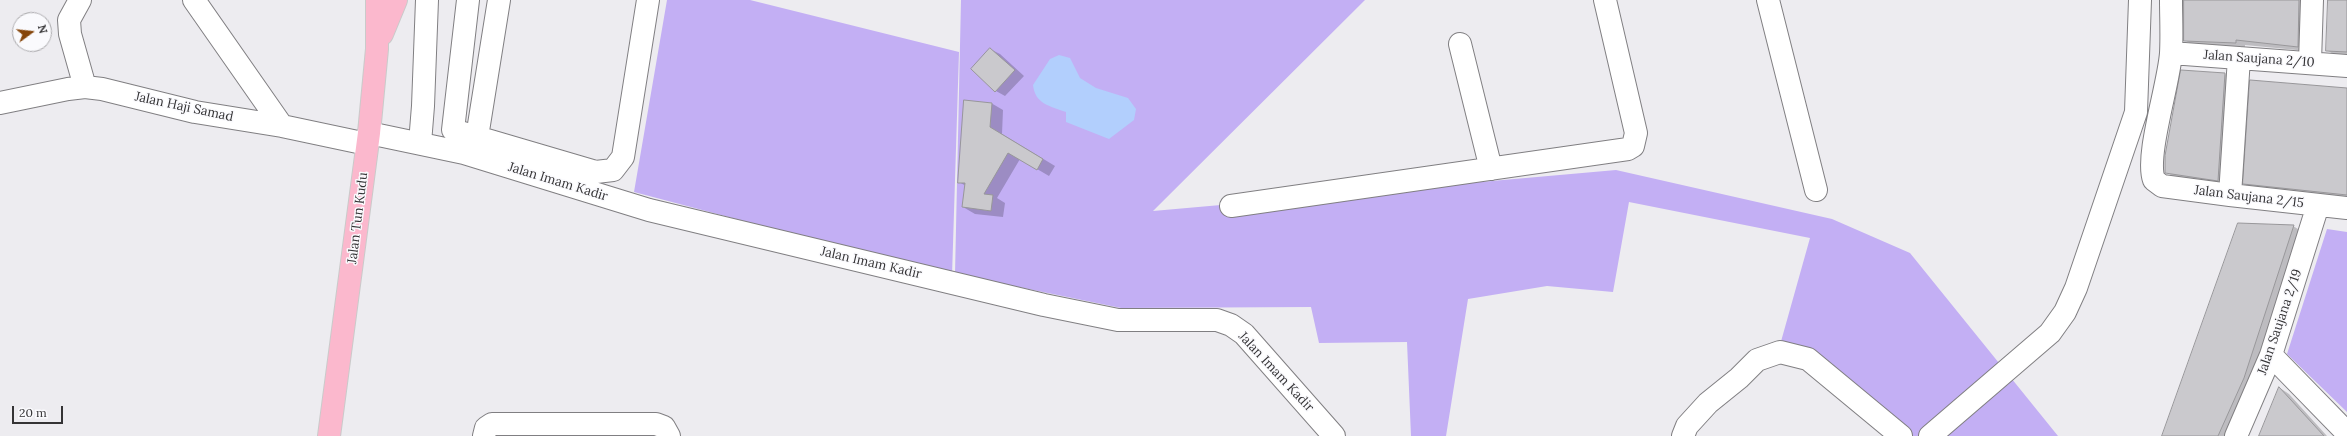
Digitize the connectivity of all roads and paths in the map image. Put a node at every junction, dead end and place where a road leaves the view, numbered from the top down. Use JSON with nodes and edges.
{"nodes":[{"id":1,"x":80,"y":0,"type":"edge"},
{"id":2,"x":194,"y":0,"type":"edge"},
{"id":3,"x":377,"y":0,"type":"edge"},
{"id":4,"x":396,"y":0,"type":"edge"},
{"id":5,"x":427,"y":0,"type":"edge"},
{"id":6,"x":468,"y":0,"type":"edge"},
{"id":7,"x":499,"y":0,"type":"edge"},
{"id":8,"x":648,"y":0,"type":"edge"},
{"id":9,"x":1604,"y":0,"type":"edge"},
{"id":10,"x":1768,"y":0,"type":"edge"},
{"id":11,"x":2140,"y":0,"type":"edge"},
{"id":12,"x":2171,"y":0,"type":"edge"},
{"id":13,"x":2312,"y":0,"type":"edge"},
{"id":14,"x":1460,"y":44,"type":"dead end"},
{"id":15,"x":378,"y":49,"type":"junction"},
{"id":16,"x":2171,"y":53,"type":"junction"},
{"id":17,"x":2239,"y":58,"type":"junction"},
{"id":18,"x":2310,"y":62,"type":"junction"},
{"id":19,"x":2347,"y":66,"type":"edge"},
{"id":20,"x":85,"y":87,"type":"junction"},
{"id":21,"x":0,"y":103,"type":"edge"},
{"id":22,"x":282,"y":126,"type":"junction"},
{"id":23,"x":477,"y":137,"type":"junction"},
{"id":24,"x":368,"y":138,"type":"junction"},
{"id":25,"x":420,"y":143,"type":"junction"},
{"id":26,"x":1491,"y":169,"type":"junction"},
{"id":27,"x":2152,"y":172,"type":"junction"},
{"id":28,"x":2115,"y":173,"type":"junction"},
{"id":29,"x":1816,"y":190,"type":"dead end"},
{"id":30,"x":2230,"y":195,"type":"junction"},
{"id":31,"x":2318,"y":205,"type":"junction"},
{"id":32,"x":1232,"y":206,"type":"dead end"},
{"id":33,"x":2347,"y":208,"type":"edge"},
{"id":34,"x":2271,"y":355,"type":"junction"},
{"id":35,"x":584,"y":430,"type":"edge"},
{"id":36,"x":2347,"y":433,"type":"edge"},
{"id":37,"x":329,"y":436,"type":"edge"},
{"id":38,"x":484,"y":436,"type":"edge"},
{"id":39,"x":669,"y":436,"type":"edge"},
{"id":40,"x":1334,"y":436,"type":"edge"},
{"id":41,"x":1683,"y":436,"type":"edge"},
{"id":42,"x":1901,"y":436,"type":"edge"},
{"id":43,"x":1930,"y":436,"type":"edge"},
{"id":44,"x":2236,"y":436,"type":"edge"}],
"edges":[{"from":1,"to":20,"type":"street"},
{"from":2,"to":22,"type":"street"},
{"from":3,"to":15,"type":"main road","name":"Jalan Tun Kudu"},
{"from":4,"to":15,"type":"main road"},
{"from":5,"to":25,"type":"street"},
{"from":6,"to":23,"type":"street"},
{"from":7,"to":23,"type":"street"},
{"from":8,"to":23,"type":"street"},
{"from":9,"to":26,"type":"street"},
{"from":10,"to":29,"type":"street"},
{"from":11,"to":28,"type":"street"},
{"from":12,"to":16,"type":"street"},
{"from":13,"to":18,"type":"street"},
{"from":14,"to":26,"type":"street"},
{"from":15,"to":24,"type":"main road","name":"Jalan Tun Kudu"},
{"from":16,"to":17,"type":"street","name":"Jalan Saujana 2/10"},
{"from":16,"to":27,"type":"street"},
{"from":17,"to":18,"type":"street","name":"Jalan Saujana 2/10"},
{"from":17,"to":30,"type":"street"},
{"from":18,"to":19,"type":"street","name":"Jalan Saujana 2/10"},
{"from":20,"to":21,"type":"street","name":"Jalan Haji Samad"},
{"from":20,"to":22,"type":"street","name":"Jalan Haji Samad"},
{"from":22,"to":24,"type":"street","name":"Jalan Haji Samad"},
{"from":24,"to":25,"type":"street","name":"Jalan Imam Kadir"},
{"from":24,"to":37,"type":"main road","name":"Jalan Tun Kudu"},
{"from":25,"to":40,"type":"street","name":"Jalan Imam Kadir"},
{"from":26,"to":32,"type":"street"},
{"from":27,"to":28,"type":"street"},
{"from":27,"to":30,"type":"street","name":"Jalan Saujana 2/15"},
{"from":28,"to":43,"type":"street"},
{"from":30,"to":31,"type":"street","name":"Jalan Saujana 2/15"},
{"from":31,"to":33,"type":"street","name":"Jalan Saujana 2/15"},
{"from":31,"to":34,"type":"street","name":"Jalan Saujana 2/19"},
{"from":34,"to":36,"type":"street"},
{"from":34,"to":44,"type":"street","name":"Jalan Saujana 2/19"},
{"from":35,"to":38,"type":"street"},
{"from":35,"to":39,"type":"street"},
{"from":41,"to":42,"type":"street"}]}
